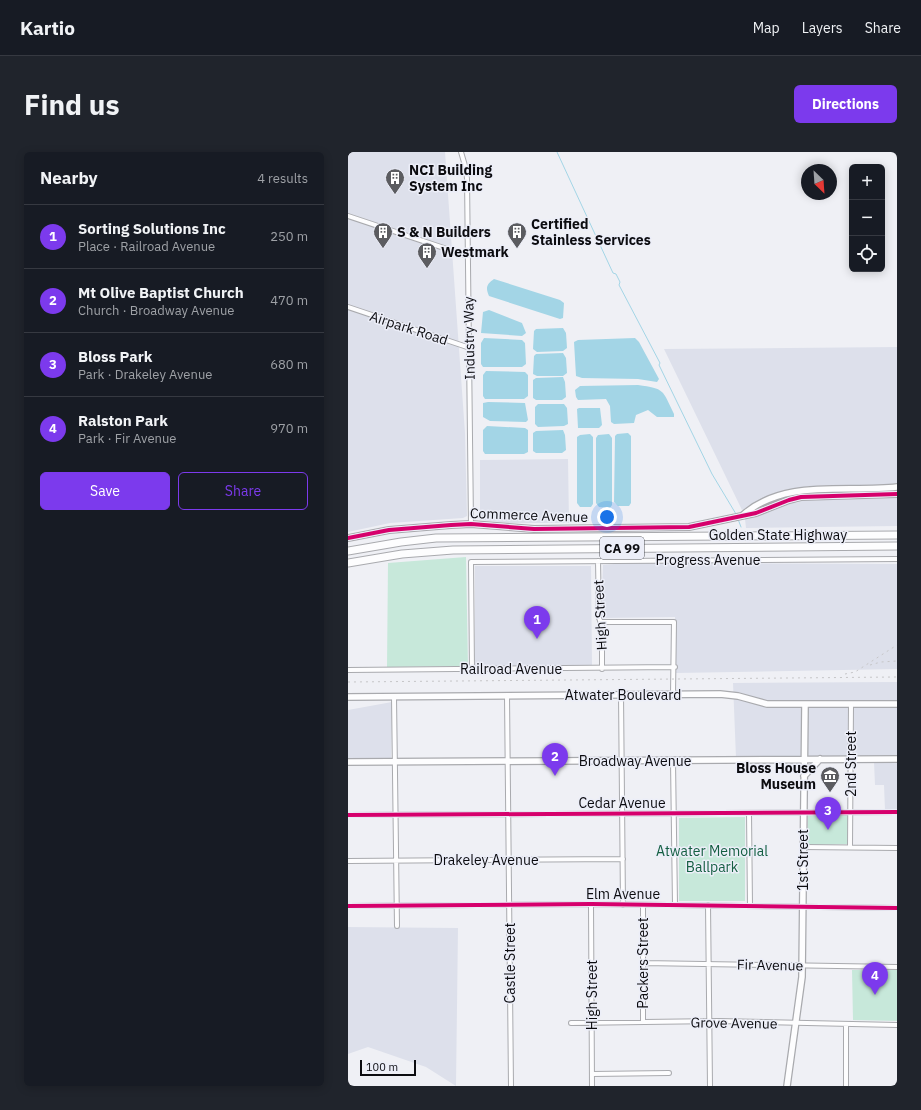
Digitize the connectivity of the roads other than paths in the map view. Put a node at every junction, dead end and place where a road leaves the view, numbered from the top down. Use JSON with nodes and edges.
{"nodes":[{"id":1,"x":461,"y":152,"type":"edge"},
{"id":2,"x":348,"y":216,"type":"edge"},
{"id":3,"x":468,"y":256,"type":"junction"},
{"id":4,"x":348,"y":307,"type":"edge"},
{"id":5,"x":470,"y":348,"type":"junction"},
{"id":6,"x":897,"y":487,"type":"edge"},
{"id":7,"x":897,"y":494,"type":"edge"},
{"id":8,"x":743,"y":515,"type":"junction"},
{"id":9,"x":471,"y":524,"type":"junction"},
{"id":10,"x":897,"y":534,"type":"edge"},
{"id":11,"x":348,"y":538,"type":"edge"},
{"id":12,"x":897,"y":546,"type":"edge"},
{"id":13,"x":348,"y":551,"type":"edge"},
{"id":14,"x":897,"y":559,"type":"edge"},
{"id":15,"x":598,"y":561,"type":"junction"},
{"id":16,"x":348,"y":564,"type":"edge"},
{"id":17,"x":600,"y":622,"type":"junction"},
{"id":18,"x":675,"y":667,"type":"junction"},
{"id":19,"x":602,"y":669,"type":"junction"},
{"id":20,"x":348,"y":670,"type":"edge"},
{"id":21,"x":472,"y":670,"type":"junction"},
{"id":22,"x":621,"y":694,"type":"junction"},
{"id":23,"x":673,"y":694,"type":"junction"},
{"id":24,"x":507,"y":696,"type":"junction"},
{"id":25,"x":348,"y":697,"type":"edge"},
{"id":26,"x":394,"y":697,"type":"junction"},
{"id":27,"x":805,"y":704,"type":"junction"},
{"id":28,"x":851,"y":704,"type":"junction"},
{"id":29,"x":897,"y":704,"type":"edge"},
{"id":30,"x":804,"y":759,"type":"junction"},
{"id":31,"x":820,"y":759,"type":"junction"},
{"id":32,"x":851,"y":759,"type":"junction"},
{"id":33,"x":897,"y":759,"type":"edge"},
{"id":34,"x":673,"y":760,"type":"junction"},
{"id":35,"x":508,"y":761,"type":"junction"},
{"id":36,"x":622,"y":761,"type":"junction"},
{"id":37,"x":348,"y":762,"type":"edge"},
{"id":38,"x":395,"y":762,"type":"junction"},
{"id":39,"x":804,"y":776,"type":"junction"},
{"id":40,"x":804,"y":812,"type":"junction"},
{"id":41,"x":851,"y":812,"type":"junction"},
{"id":42,"x":897,"y":812,"type":"edge"},
{"id":43,"x":674,"y":813,"type":"junction"},
{"id":44,"x":749,"y":813,"type":"junction"},
{"id":45,"x":509,"y":814,"type":"junction"},
{"id":46,"x":622,"y":814,"type":"junction"},
{"id":47,"x":395,"y":815,"type":"junction"},
{"id":48,"x":348,"y":816,"type":"edge"},
{"id":49,"x":803,"y":847,"type":"junction"},
{"id":50,"x":850,"y":847,"type":"junction"},
{"id":51,"x":897,"y":848,"type":"edge"},
{"id":52,"x":623,"y":859,"type":"junction"},
{"id":53,"x":396,"y":860,"type":"junction"},
{"id":54,"x":509,"y":860,"type":"junction"},
{"id":55,"x":348,"y":861,"type":"edge"},
{"id":56,"x":591,"y":904,"type":"junction"},
{"id":57,"x":623,"y":904,"type":"junction"},
{"id":58,"x":509,"y":905,"type":"junction"},
{"id":59,"x":643,"y":905,"type":"junction"},
{"id":60,"x":675,"y":905,"type":"junction"},
{"id":61,"x":708,"y":905,"type":"junction"},
{"id":62,"x":348,"y":906,"type":"edge"},
{"id":63,"x":396,"y":906,"type":"junction"},
{"id":64,"x":750,"y":906,"type":"junction"},
{"id":65,"x":803,"y":907,"type":"junction"},
{"id":66,"x":897,"y":908,"type":"edge"},
{"id":67,"x":396,"y":926,"type":"dead end"},
{"id":68,"x":643,"y":963,"type":"junction"},
{"id":69,"x":709,"y":964,"type":"junction"},
{"id":70,"x":802,"y":965,"type":"junction"},
{"id":71,"x":897,"y":967,"type":"edge"},
{"id":72,"x":592,"y":1022,"type":"junction"},
{"id":73,"x":643,"y":1022,"type":"junction"},
{"id":74,"x":709,"y":1022,"type":"junction"},
{"id":75,"x":571,"y":1023,"type":"dead end"},
{"id":76,"x":796,"y":1023,"type":"junction"},
{"id":77,"x":846,"y":1024,"type":"junction"},
{"id":78,"x":897,"y":1025,"type":"edge"},
{"id":79,"x":668,"y":1073,"type":"dead end"},
{"id":80,"x":592,"y":1074,"type":"junction"},
{"id":81,"x":511,"y":1086,"type":"edge"},
{"id":82,"x":592,"y":1086,"type":"edge"},
{"id":83,"x":710,"y":1086,"type":"edge"},
{"id":84,"x":787,"y":1086,"type":"edge"},
{"id":85,"x":846,"y":1086,"type":"edge"}],
"edges":[{"from":1,"to":3,"type":"street","name":"Industry Way"},
{"from":2,"to":3,"type":"street"},
{"from":3,"to":5,"type":"street","name":"Industry Way"},
{"from":4,"to":5,"type":"street","name":"Airpark Road"},
{"from":5,"to":9,"type":"street","name":"Industry Way"},
{"from":6,"to":8,"type":"street","name":"Commerce Avenue"},
{"from":7,"to":8,"type":"street","name":"Commerce Avenue"},
{"from":8,"to":9,"type":"street","name":"Commerce Avenue"},
{"from":9,"to":11,"type":"street","name":"Commerce Avenue"},
{"from":10,"to":13,"type":"highway","name":"Golden State Highway","number":"CA 99"},
{"from":12,"to":16,"type":"highway","name":"Golden State Highway","number":"CA 99"},
{"from":14,"to":15,"type":"street","name":"Progress Avenue"},
{"from":15,"to":17,"type":"street","name":"High Street"},
{"from":15,"to":21,"type":"street","name":"Progress Avenue"},
{"from":17,"to":18,"type":"street"},
{"from":17,"to":19,"type":"street","name":"High Street"},
{"from":18,"to":19,"type":"street","name":"Railroad Avenue"},
{"from":18,"to":23,"type":"street"},
{"from":19,"to":21,"type":"street","name":"Railroad Avenue"},
{"from":20,"to":21,"type":"street","name":"Railroad Avenue"},
{"from":22,"to":23,"type":"street","name":"Atwater Boulevard"},
{"from":22,"to":24,"type":"street","name":"Atwater Boulevard"},
{"from":22,"to":36,"type":"street"},
{"from":23,"to":27,"type":"street","name":"Atwater Boulevard"},
{"from":24,"to":26,"type":"street","name":"Atwater Boulevard"},
{"from":24,"to":35,"type":"street","name":"Castle Street"},
{"from":25,"to":26,"type":"street","name":"Atwater Boulevard"},
{"from":26,"to":38,"type":"street"},
{"from":27,"to":28,"type":"street","name":"Atwater Boulevard"},
{"from":27,"to":30,"type":"street","name":"1st Street"},
{"from":28,"to":29,"type":"street","name":"Atwater Boulevard"},
{"from":28,"to":32,"type":"street","name":"2nd Street"},
{"from":30,"to":31,"type":"street","name":"Broadway Avenue"},
{"from":30,"to":34,"type":"street","name":"Broadway Avenue"},
{"from":30,"to":39,"type":"street","name":"1st Street"},
{"from":31,"to":32,"type":"street","name":"Broadway Avenue"},
{"from":31,"to":39,"type":"street"},
{"from":32,"to":33,"type":"street","name":"Broadway Avenue"},
{"from":32,"to":41,"type":"street","name":"2nd Street"},
{"from":34,"to":36,"type":"street","name":"Broadway Avenue"},
{"from":34,"to":43,"type":"street"},
{"from":35,"to":36,"type":"street","name":"Broadway Avenue"},
{"from":35,"to":38,"type":"street","name":"Broadway Avenue"},
{"from":35,"to":45,"type":"street","name":"Castle Street"},
{"from":36,"to":46,"type":"street"},
{"from":37,"to":38,"type":"street","name":"Broadway Avenue"},
{"from":38,"to":47,"type":"street"},
{"from":39,"to":40,"type":"street","name":"1st Street"},
{"from":40,"to":41,"type":"street","name":"Cedar Avenue"},
{"from":40,"to":44,"type":"street","name":"Cedar Avenue"},
{"from":40,"to":49,"type":"street","name":"1st Street"},
{"from":41,"to":42,"type":"street","name":"Cedar Avenue"},
{"from":41,"to":50,"type":"street","name":"2nd Street"},
{"from":43,"to":44,"type":"street","name":"Cedar Avenue"},
{"from":43,"to":46,"type":"street","name":"Cedar Avenue"},
{"from":43,"to":60,"type":"street"},
{"from":44,"to":64,"type":"street"},
{"from":45,"to":46,"type":"street","name":"Cedar Avenue"},
{"from":45,"to":47,"type":"street","name":"Cedar Avenue"},
{"from":45,"to":54,"type":"street","name":"Castle Street"},
{"from":46,"to":52,"type":"street"},
{"from":47,"to":48,"type":"street","name":"Cedar Avenue"},
{"from":47,"to":53,"type":"street"},
{"from":49,"to":50,"type":"street"},
{"from":49,"to":65,"type":"street","name":"1st Street"},
{"from":50,"to":51,"type":"street"},
{"from":52,"to":54,"type":"street","name":"Drakeley Avenue"},
{"from":52,"to":57,"type":"street"},
{"from":53,"to":54,"type":"street","name":"Drakeley Avenue"},
{"from":53,"to":55,"type":"street","name":"Drakeley Avenue"},
{"from":53,"to":63,"type":"street"},
{"from":54,"to":58,"type":"street","name":"Castle Street"},
{"from":56,"to":57,"type":"street","name":"Elm Avenue"},
{"from":56,"to":58,"type":"street","name":"Elm Avenue"},
{"from":56,"to":72,"type":"street","name":"High Street"},
{"from":57,"to":59,"type":"street","name":"Elm Avenue"},
{"from":58,"to":63,"type":"street","name":"Elm Avenue"},
{"from":58,"to":81,"type":"street","name":"Castle Street"},
{"from":59,"to":60,"type":"street","name":"Elm Avenue"},
{"from":59,"to":68,"type":"street","name":"Packers Street"},
{"from":60,"to":61,"type":"street","name":"Elm Avenue"},
{"from":61,"to":64,"type":"street","name":"Elm Avenue"},
{"from":61,"to":69,"type":"street"},
{"from":62,"to":63,"type":"street","name":"Elm Avenue"},
{"from":63,"to":67,"type":"street"},
{"from":64,"to":65,"type":"street","name":"Elm Avenue"},
{"from":65,"to":66,"type":"street","name":"Elm Avenue"},
{"from":65,"to":70,"type":"street","name":"1st Street"},
{"from":68,"to":69,"type":"street","name":"Fir Avenue"},
{"from":68,"to":73,"type":"street","name":"Packers Street"},
{"from":69,"to":70,"type":"street","name":"Fir Avenue"},
{"from":69,"to":74,"type":"street"},
{"from":70,"to":71,"type":"street","name":"Fir Avenue"},
{"from":70,"to":76,"type":"street","name":"1st Street"},
{"from":72,"to":73,"type":"street","name":"Grove Avenue"},
{"from":72,"to":75,"type":"street","name":"Grove Avenue"},
{"from":72,"to":80,"type":"street","name":"High Street"},
{"from":73,"to":74,"type":"street","name":"Grove Avenue"},
{"from":74,"to":76,"type":"street","name":"Grove Avenue"},
{"from":74,"to":83,"type":"street"},
{"from":76,"to":77,"type":"street","name":"Grove Avenue"},
{"from":76,"to":84,"type":"street","name":"1st Street"},
{"from":77,"to":78,"type":"street","name":"Grove Avenue"},
{"from":77,"to":85,"type":"street"},
{"from":79,"to":80,"type":"street"},
{"from":80,"to":82,"type":"street","name":"High Street"}]}
